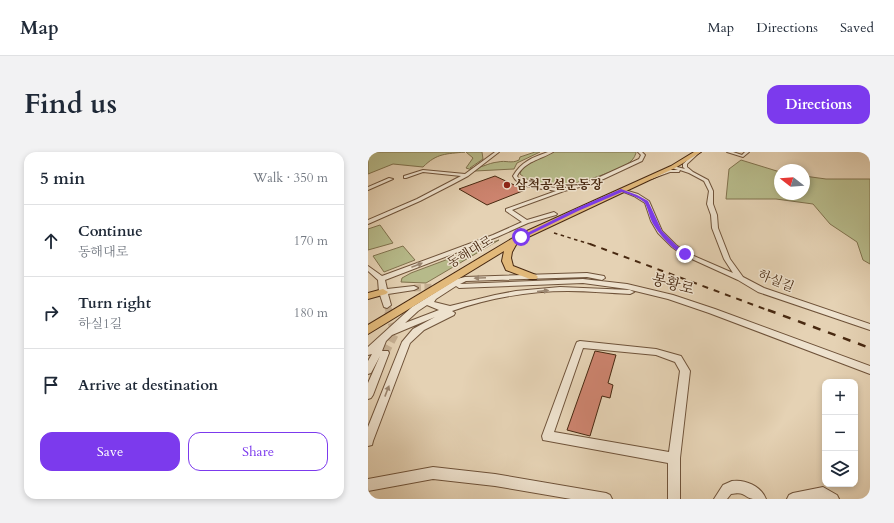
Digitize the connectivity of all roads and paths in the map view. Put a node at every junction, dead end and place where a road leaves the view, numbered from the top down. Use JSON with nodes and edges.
{"nodes":[{"id":1,"x":497,"y":152,"type":"edge"},
{"id":2,"x":551,"y":152,"type":"edge"},
{"id":3,"x":640,"y":152,"type":"edge"},
{"id":4,"x":690,"y":152,"type":"edge"},
{"id":5,"x":698,"y":152,"type":"edge"},
{"id":6,"x":728,"y":152,"type":"edge"},
{"id":7,"x":747,"y":152,"type":"edge"},
{"id":8,"x":670,"y":166,"type":"junction"},
{"id":9,"x":693,"y":174,"type":"junction"},
{"id":10,"x":466,"y":175,"type":"junction"},
{"id":11,"x":406,"y":177,"type":"dead end"},
{"id":12,"x":649,"y":179,"type":"junction"},
{"id":13,"x":390,"y":180,"type":"dead end"},
{"id":14,"x":368,"y":189,"type":"edge"},
{"id":15,"x":561,"y":190,"type":"junction"},
{"id":16,"x":621,"y":190,"type":"junction"},
{"id":17,"x":554,"y":214,"type":"junction"},
{"id":18,"x":368,"y":222,"type":"edge"},
{"id":19,"x":526,"y":222,"type":"junction"},
{"id":20,"x":515,"y":241,"type":"junction"},
{"id":21,"x":368,"y":268,"type":"edge"},
{"id":22,"x":533,"y":277,"type":"junction"},
{"id":23,"x":381,"y":279,"type":"junction"},
{"id":24,"x":741,"y":279,"type":"junction"},
{"id":25,"x":459,"y":286,"type":"dead end"},
{"id":26,"x":414,"y":288,"type":"tunnel mouth"},
{"id":27,"x":383,"y":292,"type":"junction"},
{"id":28,"x":518,"y":293,"type":"junction"},
{"id":29,"x":661,"y":294,"type":"junction"},
{"id":30,"x":368,"y":295,"type":"edge"},
{"id":31,"x":434,"y":297,"type":"junction"},
{"id":32,"x":387,"y":305,"type":"tunnel mouth"},
{"id":33,"x":453,"y":307,"type":"junction"},
{"id":34,"x":368,"y":323,"type":"edge"},
{"id":35,"x":870,"y":327,"type":"edge"},
{"id":36,"x":368,"y":330,"type":"edge"},
{"id":37,"x":385,"y":336,"type":"junction"},
{"id":38,"x":368,"y":344,"type":"edge"},
{"id":39,"x":368,"y":352,"type":"edge"},
{"id":40,"x":385,"y":353,"type":"tunnel mouth"},
{"id":41,"x":368,"y":370,"type":"edge"},
{"id":42,"x":870,"y":370,"type":"edge"},
{"id":43,"x":368,"y":395,"type":"edge"},
{"id":44,"x":368,"y":441,"type":"edge"},
{"id":45,"x":674,"y":458,"type":"junction"},
{"id":46,"x":368,"y":485,"type":"edge"},
{"id":47,"x":606,"y":499,"type":"edge"},
{"id":48,"x":674,"y":499,"type":"edge"},
{"id":49,"x":720,"y":499,"type":"edge"},
{"id":50,"x":760,"y":499,"type":"edge"},
{"id":51,"x":793,"y":499,"type":"edge"},
{"id":52,"x":833,"y":499,"type":"edge"}],
"edges":[{"from":1,"to":10,"type":"street"},
{"from":2,"to":15,"type":"street"},
{"from":3,"to":15,"type":"street"},
{"from":4,"to":8,"type":"main road","name":"동해대로"},
{"from":5,"to":8,"type":"main road","name":"동해대로"},
{"from":5,"to":9,"type":"street"},
{"from":6,"to":7,"type":"street"},
{"from":8,"to":9,"type":"street","name":"하실길"},
{"from":8,"to":12,"type":"main road","name":"동해대로"},
{"from":8,"to":17,"type":"main road","name":"동해대로"},
{"from":9,"to":12,"type":"street"},
{"from":9,"to":24,"type":"street","name":"하실길"},
{"from":10,"to":11,"type":"street"},
{"from":10,"to":18,"type":"street"},
{"from":12,"to":16,"type":"main road","name":"동해대로"},
{"from":13,"to":14,"type":"street"},
{"from":15,"to":19,"type":"street"},
{"from":16,"to":20,"type":"main road","name":"동해대로"},
{"from":16,"to":24,"type":"street"},
{"from":17,"to":19,"type":"street"},
{"from":17,"to":34,"type":"main road","name":"동해대로"},
{"from":23,"to":19,"type":"street","one_way":true},
{"from":20,"to":22,"type":"main road"},
{"from":20,"to":36,"type":"main road","name":"동해대로"},
{"from":21,"to":23,"type":"street"},
{"from":22,"to":29,"type":"street"},
{"from":22,"to":31,"type":"street","one_way":true},
{"from":23,"to":27,"type":"street"},
{"from":24,"to":35,"type":"street","name":"하실길"},
{"from":25,"to":29,"type":"street","name":"봉황로"},
{"from":26,"to":27,"type":"street"},
{"from":27,"to":30,"type":"main road"},
{"from":27,"to":32,"type":"street"},
{"from":28,"to":29,"type":"street","one_way":true},
{"from":28,"to":33,"type":"street"},
{"from":44,"to":28,"type":"street","one_way":true},
{"from":29,"to":42,"type":"street","name":"봉황로"},
{"from":31,"to":33,"type":"street"},
{"from":31,"to":37,"type":"street"},
{"from":33,"to":37,"type":"street"},
{"from":37,"to":38,"type":"street"},
{"from":37,"to":39,"type":"street"},
{"from":37,"to":41,"type":"street"},
{"from":40,"to":43,"type":"street"},
{"from":45,"to":45,"type":"street"},
{"from":45,"to":48,"type":"street"},
{"from":46,"to":47,"type":"street"},
{"from":49,"to":50,"type":"street"},
{"from":51,"to":52,"type":"street"}]}
